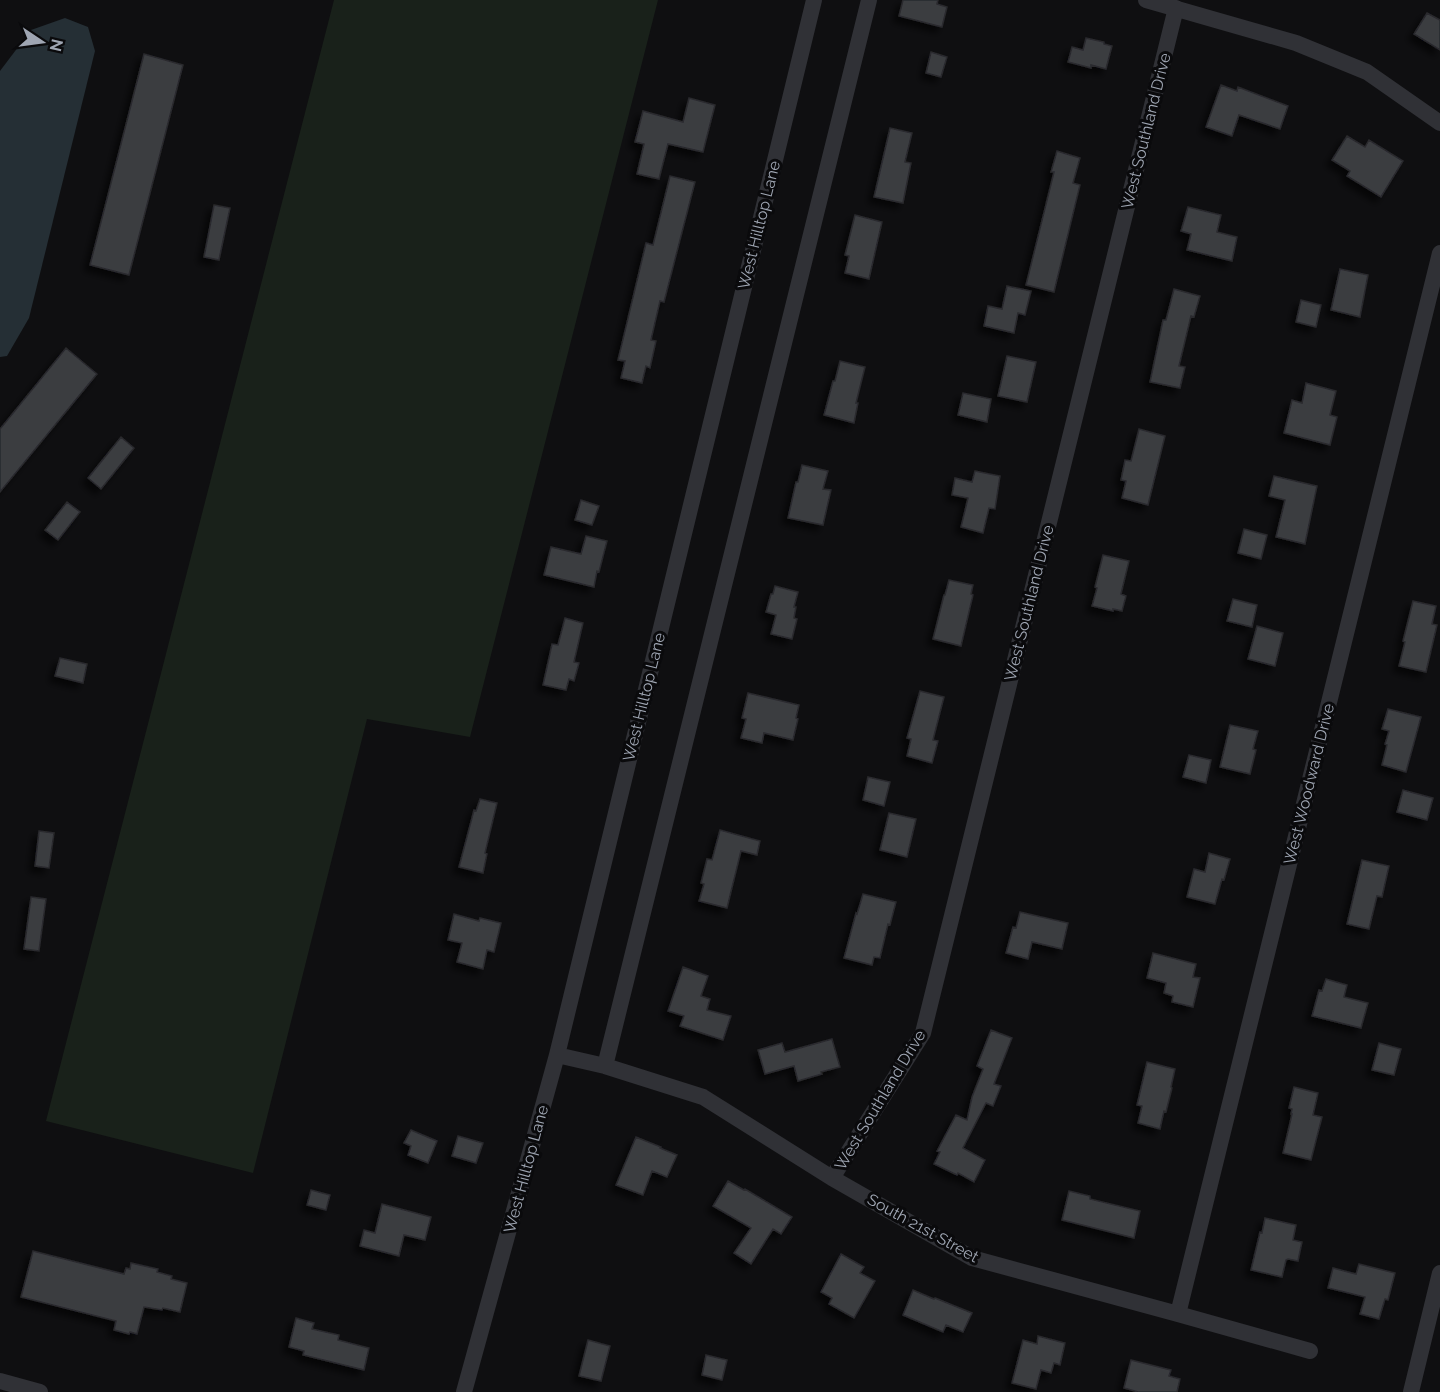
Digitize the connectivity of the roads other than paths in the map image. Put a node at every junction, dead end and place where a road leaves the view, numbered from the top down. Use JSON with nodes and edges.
{"nodes":[{"id":1,"x":814,"y":0,"type":"edge"},
{"id":2,"x":869,"y":0,"type":"edge"},
{"id":3,"x":1146,"y":0,"type":"edge"},
{"id":4,"x":1176,"y":8,"type":"junction"},
{"id":5,"x":1440,"y":123,"type":"edge"},
{"id":6,"x":1440,"y":253,"type":"edge"},
{"id":7,"x":557,"y":1055,"type":"junction"},
{"id":8,"x":605,"y":1066,"type":"junction"},
{"id":9,"x":832,"y":1178,"type":"junction"},
{"id":10,"x":1440,"y":1273,"type":"edge"},
{"id":11,"x":1178,"y":1314,"type":"junction"},
{"id":12,"x":1310,"y":1351,"type":"dead end"},
{"id":13,"x":0,"y":1381,"type":"edge"},
{"id":14,"x":40,"y":1392,"type":"edge"},
{"id":15,"x":464,"y":1392,"type":"edge"},
{"id":16,"x":1412,"y":1392,"type":"edge"}],
"edges":[{"from":1,"to":7,"type":"street","name":"West Hilltop Lane"},
{"from":2,"to":8,"type":"street"},
{"from":3,"to":4,"type":"street"},
{"from":4,"to":5,"type":"street"},
{"from":4,"to":9,"type":"street","name":"West Southland Drive"},
{"from":6,"to":11,"type":"street","name":"West Woodward Drive"},
{"from":7,"to":8,"type":"street","name":"South 21st Street"},
{"from":7,"to":15,"type":"street","name":"West Hilltop Lane"},
{"from":8,"to":9,"type":"street","name":"South 21st Street"},
{"from":9,"to":11,"type":"street","name":"South 21st Street"},
{"from":10,"to":16,"type":"street"},
{"from":11,"to":12,"type":"street","name":"South 21st Street"},
{"from":13,"to":14,"type":"street"}]}
